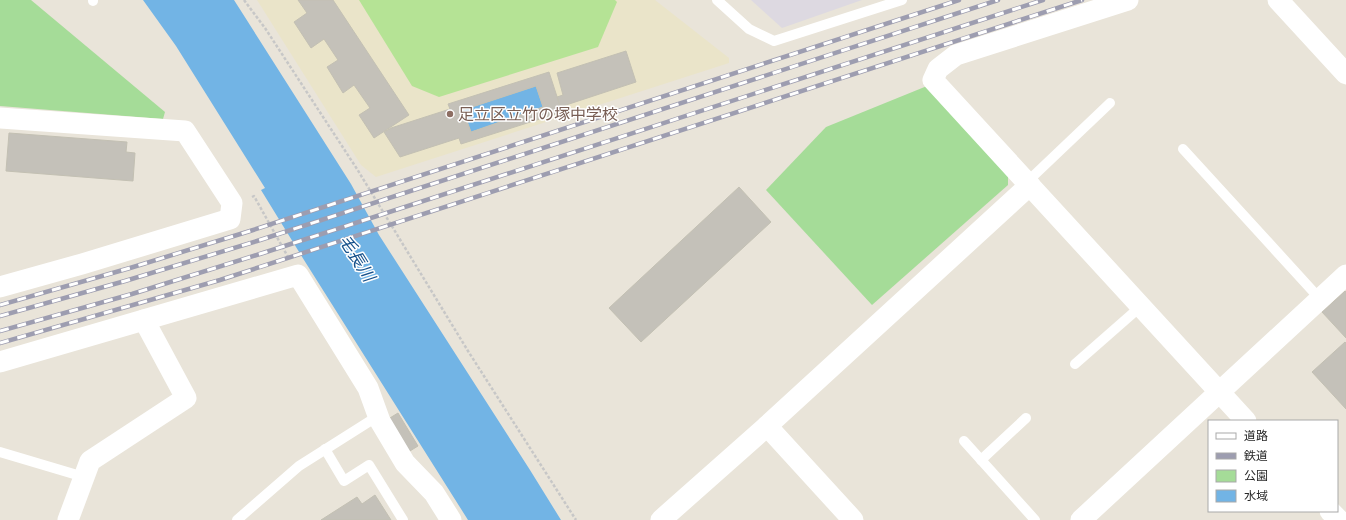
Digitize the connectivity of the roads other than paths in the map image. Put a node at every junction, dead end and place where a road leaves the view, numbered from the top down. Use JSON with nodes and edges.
{"nodes":[{"id":1,"x":717,"y":0,"type":"edge"},
{"id":2,"x":902,"y":0,"type":"edge"},
{"id":3,"x":1128,"y":0,"type":"edge"},
{"id":4,"x":1278,"y":0,"type":"edge"},
{"id":5,"x":1346,"y":74,"type":"edge"},
{"id":6,"x":1110,"y":103,"type":"dead end"},
{"id":7,"x":0,"y":118,"type":"edge"},
{"id":8,"x":1183,"y":149,"type":"dead end"},
{"id":9,"x":1029,"y":184,"type":"junction"},
{"id":10,"x":1346,"y":275,"type":"edge"},
{"id":11,"x":0,"y":287,"type":"edge"},
{"id":12,"x":1320,"y":299,"type":"junction"},
{"id":13,"x":1140,"y":307,"type":"junction"},
{"id":14,"x":144,"y":320,"type":"junction"},
{"id":15,"x":0,"y":363,"type":"edge"},
{"id":16,"x":1075,"y":364,"type":"dead end"},
{"id":17,"x":1219,"y":392,"type":"junction"},
{"id":18,"x":378,"y":416,"type":"junction"},
{"id":19,"x":1026,"y":418,"type":"dead end"},
{"id":20,"x":1245,"y":420,"type":"edge"},
{"id":21,"x":767,"y":426,"type":"junction"},
{"id":22,"x":964,"y":441,"type":"dead end"},
{"id":23,"x":325,"y":449,"type":"junction"},
{"id":24,"x":0,"y":452,"type":"edge"},
{"id":25,"x":981,"y":460,"type":"junction"},
{"id":26,"x":84,"y":477,"type":"junction"},
{"id":27,"x":1331,"y":512,"type":"edge"},
{"id":28,"x":68,"y":520,"type":"edge"},
{"id":29,"x":237,"y":520,"type":"edge"},
{"id":30,"x":402,"y":520,"type":"edge"},
{"id":31,"x":451,"y":520,"type":"edge"},
{"id":32,"x":661,"y":520,"type":"edge"},
{"id":33,"x":854,"y":520,"type":"edge"},
{"id":34,"x":1035,"y":520,"type":"edge"},
{"id":35,"x":1081,"y":520,"type":"edge"},
{"id":36,"x":1338,"y":520,"type":"edge"}],
"edges":[{"from":1,"to":2,"type":"lane"},
{"from":3,"to":9,"type":"street"},
{"from":4,"to":5,"type":"street"},
{"from":6,"to":9,"type":"lane"},
{"from":7,"to":11,"type":"street"},
{"from":8,"to":12,"type":"lane"},
{"from":9,"to":13,"type":"street"},
{"from":9,"to":21,"type":"street"},
{"from":10,"to":12,"type":"street"},
{"from":12,"to":17,"type":"street"},
{"from":13,"to":16,"type":"lane"},
{"from":13,"to":17,"type":"street"},
{"from":14,"to":15,"type":"street"},
{"from":14,"to":18,"type":"street"},
{"from":14,"to":26,"type":"street"},
{"from":17,"to":20,"type":"street"},
{"from":17,"to":35,"type":"street"},
{"from":18,"to":23,"type":"lane"},
{"from":18,"to":31,"type":"street"},
{"from":19,"to":25,"type":"lane"},
{"from":21,"to":32,"type":"street"},
{"from":21,"to":33,"type":"street"},
{"from":22,"to":25,"type":"lane"},
{"from":23,"to":29,"type":"lane"},
{"from":23,"to":30,"type":"lane"},
{"from":24,"to":26,"type":"lane"},
{"from":25,"to":34,"type":"lane"},
{"from":26,"to":28,"type":"street"},
{"from":27,"to":36,"type":"street"}]}
